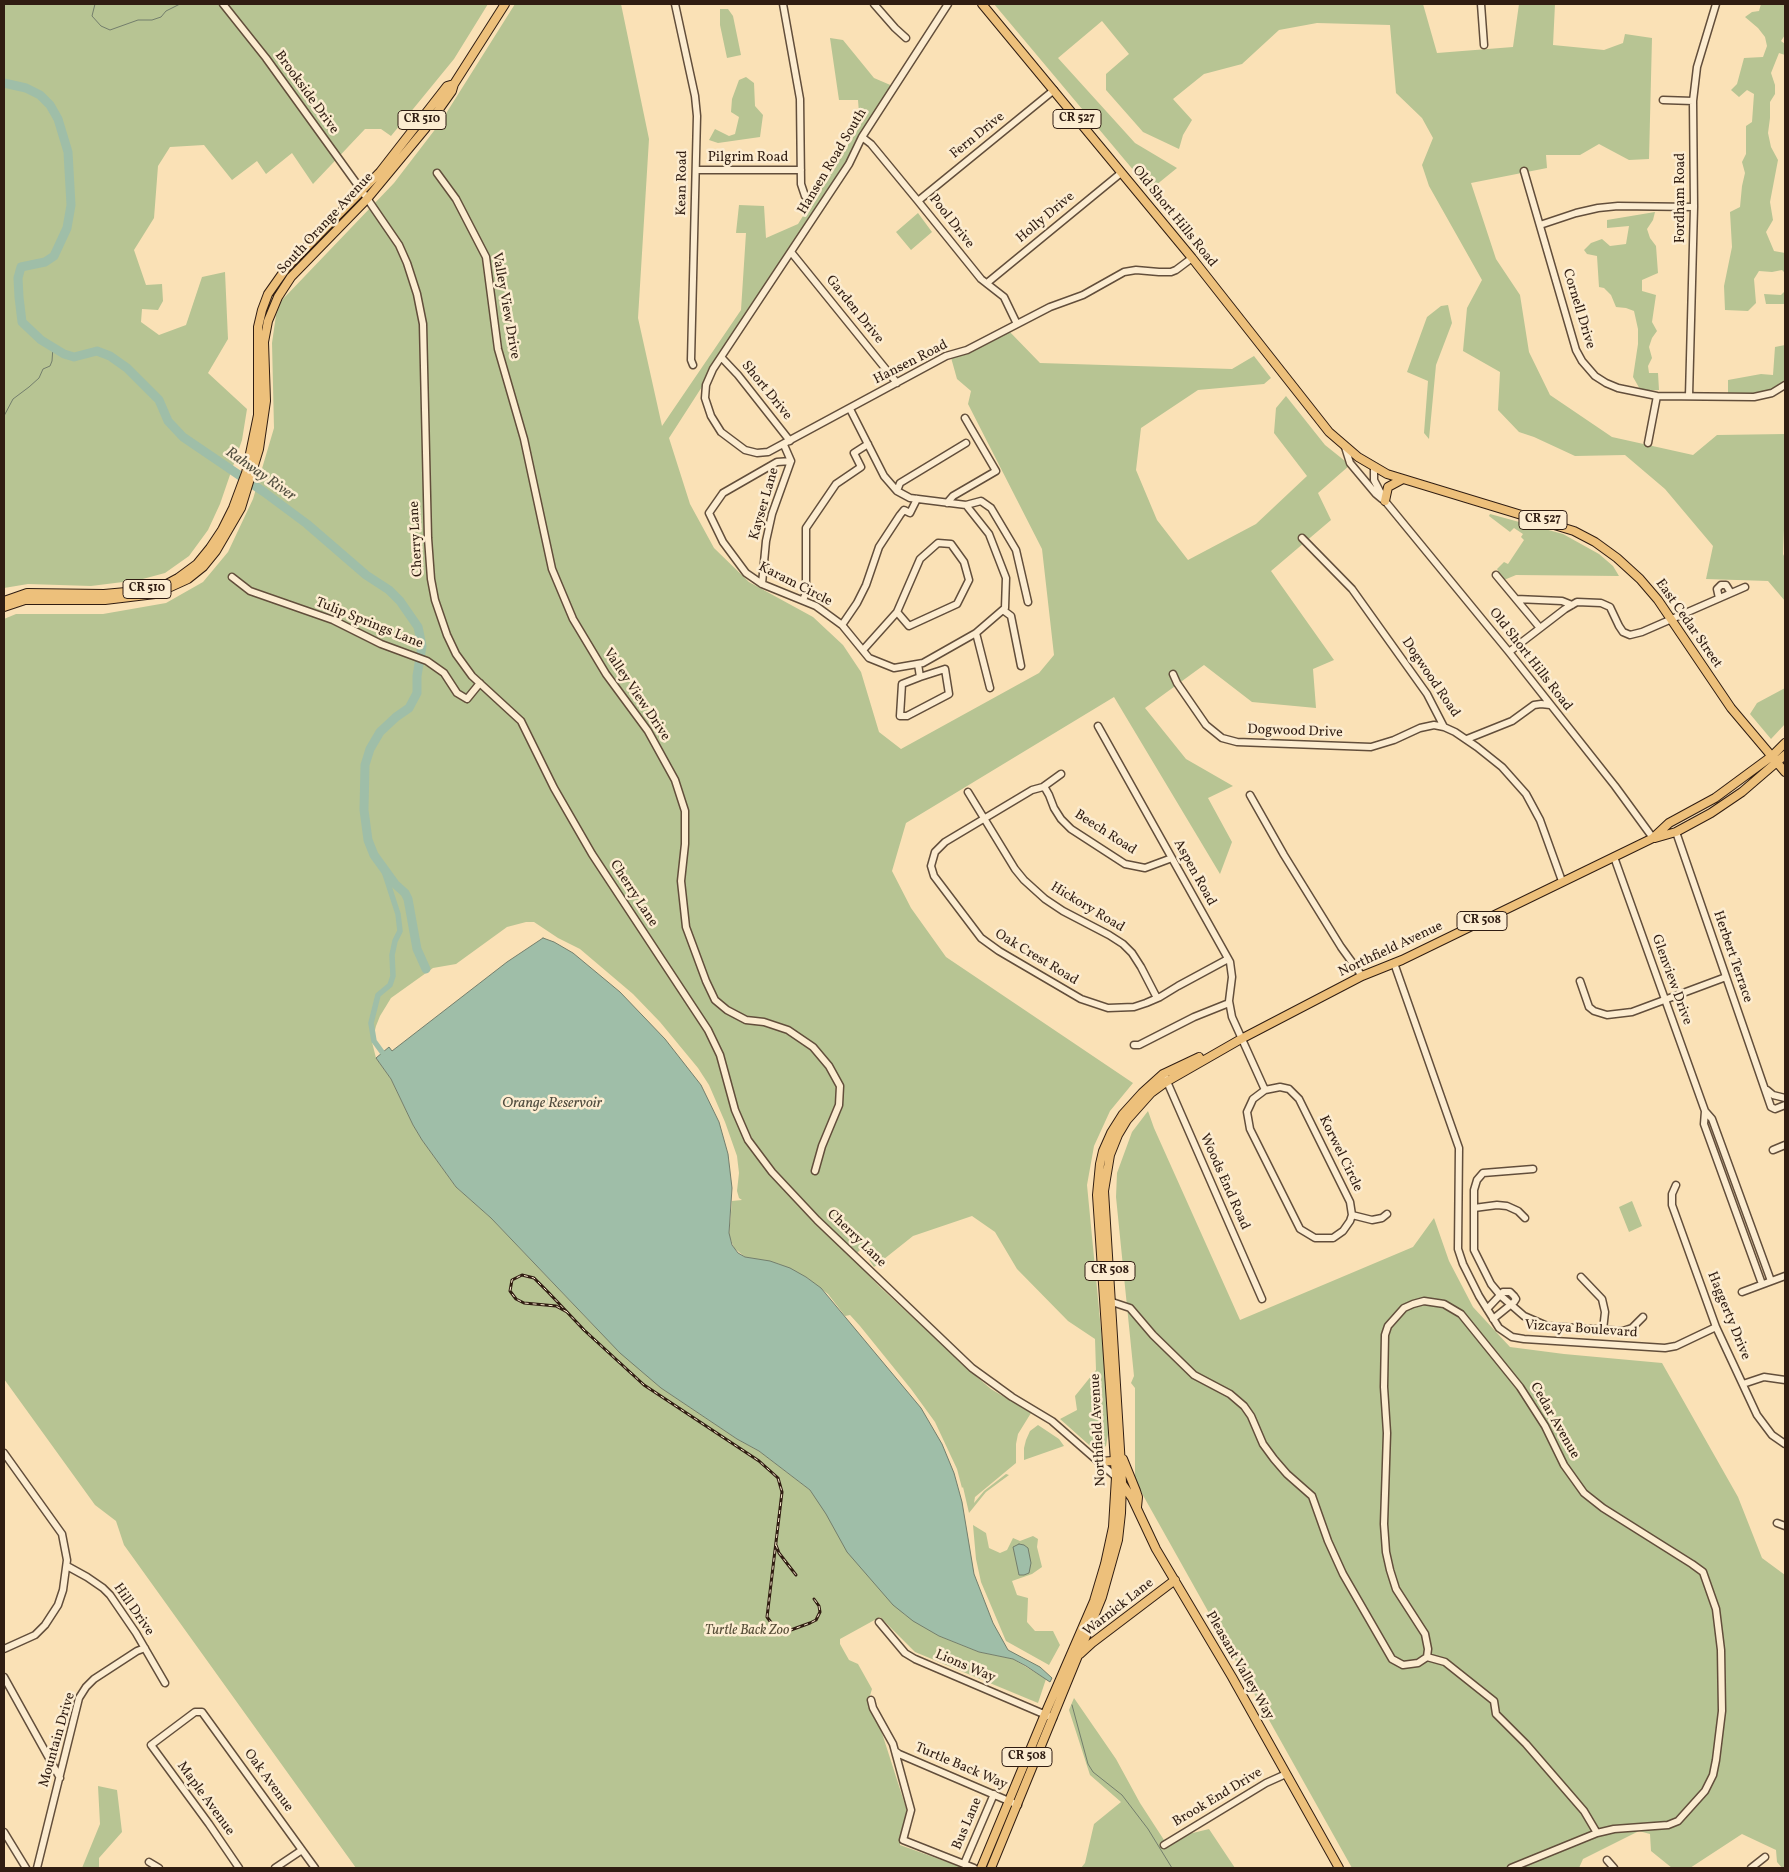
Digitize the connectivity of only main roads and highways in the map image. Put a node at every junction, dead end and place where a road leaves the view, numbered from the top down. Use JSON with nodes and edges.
{"nodes":[{"id":1,"x":504,"y":4,"type":"edge"},
{"id":2,"x":982,"y":4,"type":"edge"},
{"id":3,"x":454,"y":84,"type":"junction"},
{"id":4,"x":265,"y":302,"type":"junction"},
{"id":5,"x":273,"y":306,"type":"junction"},
{"id":6,"x":1374,"y":467,"type":"joint"},
{"id":7,"x":249,"y":474,"type":"junction"},
{"id":8,"x":1401,"y":480,"type":"junction"},
{"id":9,"x":244,"y":490,"type":"junction"},
{"id":10,"x":1385,"y":501,"type":"road end"},
{"id":11,"x":4,"y":601,"type":"edge"},
{"id":12,"x":4,"y":608,"type":"edge"},
{"id":13,"x":1785,"y":742,"type":"edge"},
{"id":14,"x":1785,"y":755,"type":"edge"},
{"id":15,"x":1775,"y":759,"type":"junction"},
{"id":16,"x":1785,"y":772,"type":"edge"},
{"id":17,"x":1702,"y":806,"type":"junction"},
{"id":18,"x":1676,"y":832,"type":"junction"},
{"id":19,"x":1653,"y":838,"type":"junction"},
{"id":20,"x":1165,"y":1078,"type":"junction"},
{"id":21,"x":1117,"y":1456,"type":"junction"},
{"id":22,"x":1099,"y":1462,"type":"road end"},
{"id":23,"x":1119,"y":1480,"type":"junction"},
{"id":24,"x":1137,"y":1509,"type":"junction"},
{"id":25,"x":1175,"y":1580,"type":"junction"},
{"id":26,"x":1081,"y":1639,"type":"junction"},
{"id":27,"x":1079,"y":1656,"type":"junction"},
{"id":28,"x":981,"y":1868,"type":"edge"},
{"id":29,"x":991,"y":1868,"type":"edge"},
{"id":30,"x":1339,"y":1868,"type":"edge"}],
"edges":[{"from":1,"to":3,"type":"main road","name":"South Orange Avenue","number":"CR 510"},
{"from":2,"to":6,"type":"main road","name":"Old Short Hills Road","number":"CR 527"},
{"from":3,"to":4,"type":"main road","name":"South Orange Avenue","number":"CR 510"},
{"from":3,"to":5,"type":"main road","name":"South Orange Avenue"},
{"from":4,"to":5,"type":"main road"},
{"from":4,"to":7,"type":"main road","name":"South Orange Avenue","number":"CR 510"},
{"from":5,"to":7,"type":"main road","name":"South Orange Avenue"},
{"from":6,"to":8,"type":"main road","name":"East Cedar Street","number":"CR 527"},
{"from":7,"to":9,"type":"main road","name":"South Orange Avenue","number":"CR 510"},
{"from":8,"to":10,"type":"main road"},
{"from":8,"to":15,"type":"main road","name":"East Cedar Street","number":"CR 527"},
{"from":9,"to":11,"type":"main road","name":"South Orange Avenue","number":"CR 510"},
{"from":9,"to":12,"type":"main road","name":"South Orange Avenue"},
{"from":13,"to":15,"type":"main road","number":"CR 508"},
{"from":14,"to":15,"type":"main road","number":"CR 508"},
{"from":15,"to":16,"type":"main road","name":"East Cedar Street","number":"CR 527"},
{"from":15,"to":17,"type":"main road","number":"CR 508"},
{"from":15,"to":18,"type":"main road","number":"CR 508"},
{"from":17,"to":18,"type":"main road"},
{"from":17,"to":19,"type":"main road","number":"CR 508"},
{"from":18,"to":19,"type":"main road","number":"CR 508"},
{"from":19,"to":20,"type":"main road","name":"Northfield Avenue","number":"CR 508"},
{"from":20,"to":21,"type":"main road","name":"Northfield Avenue","number":"CR 508"},
{"from":20,"to":21,"type":"main road","name":"Northfield Avenue","number":"CR 508"},
{"from":21,"to":22,"type":"main road"},
{"from":21,"to":23,"type":"main road","name":"Northfield Avenue","number":"CR 508"},
{"from":21,"to":24,"type":"main road"},
{"from":23,"to":24,"type":"main road","name":"Pleasant Valley Way"},
{"from":23,"to":26,"type":"main road","name":"Northfield Avenue","number":"CR 508"},
{"from":24,"to":25,"type":"main road","name":"Pleasant Valley Way"},
{"from":25,"to":27,"type":"main road","name":"Warnick Lane"},
{"from":25,"to":30,"type":"main road","name":"Pleasant Valley Way"},
{"from":26,"to":27,"type":"main road","name":"Northfield Avenue","number":"CR 508"},
{"from":26,"to":28,"type":"main road","name":"Northfield Avenue","number":"CR 508"},
{"from":27,"to":29,"type":"main road","name":"Northfield Avenue","number":"CR 508"}]}
